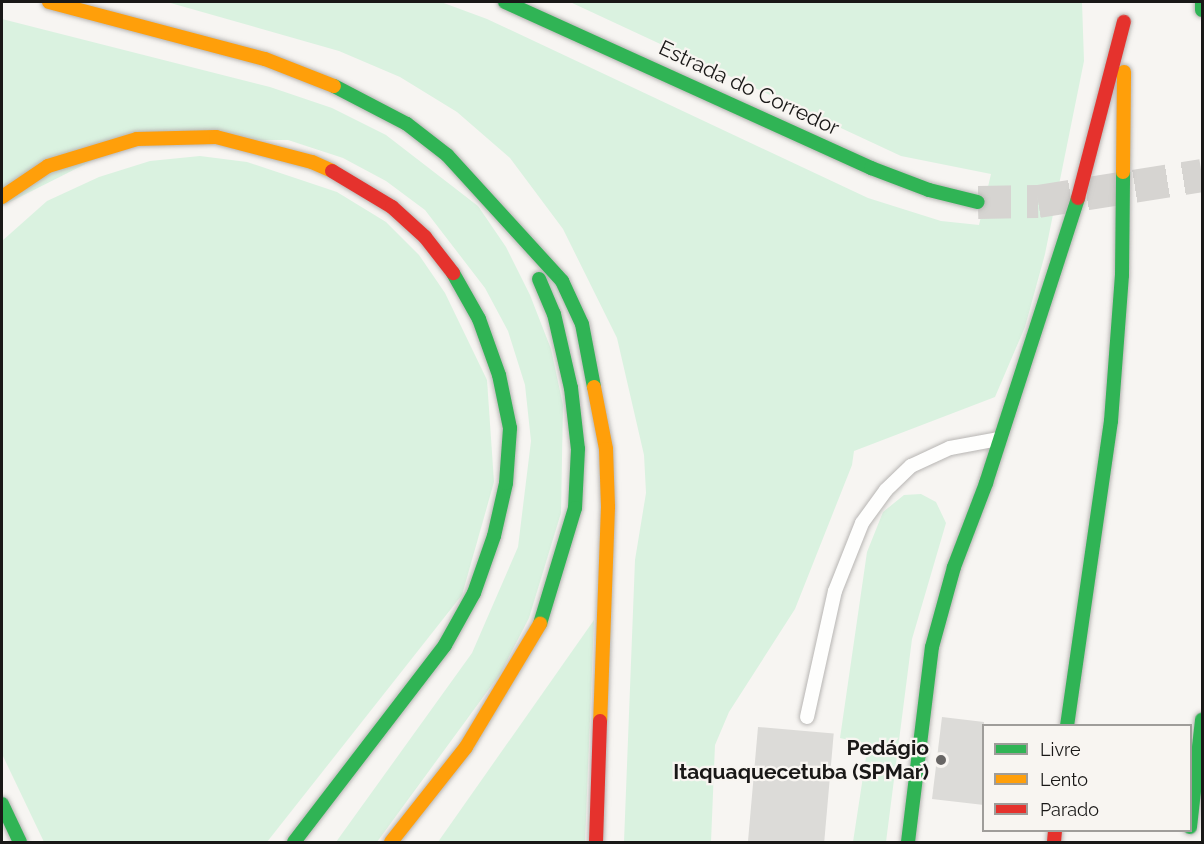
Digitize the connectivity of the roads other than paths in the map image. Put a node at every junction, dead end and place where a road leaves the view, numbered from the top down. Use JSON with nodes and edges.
{"nodes":[{"id":1,"x":49,"y":2,"type":"edge"},
{"id":2,"x":505,"y":2,"type":"edge"},
{"id":3,"x":1202,"y":2,"type":"edge"},
{"id":4,"x":1203,"y":10,"type":"edge"},
{"id":5,"x":2,"y":197,"type":"edge"},
{"id":6,"x":978,"y":202,"type":"tunnel mouth"},
{"id":7,"x":512,"y":229,"type":"junction"},
{"id":8,"x":1001,"y":438,"type":"junction"},
{"id":9,"x":807,"y":717,"type":"dead end"},
{"id":10,"x":1203,"y":720,"type":"edge"},
{"id":11,"x":1067,"y":724,"type":"edge"},
{"id":12,"x":2,"y":804,"type":"edge"},
{"id":13,"x":1192,"y":812,"type":"edge"},
{"id":14,"x":20,"y":843,"type":"edge"},
{"id":15,"x":294,"y":843,"type":"edge"},
{"id":16,"x":391,"y":843,"type":"edge"},
{"id":17,"x":596,"y":843,"type":"edge"},
{"id":18,"x":908,"y":843,"type":"edge"}],
"edges":[{"from":1,"to":7,"type":"main road"},
{"from":2,"to":6,"type":"main road","name":"Estrada do Corredor"},
{"from":3,"to":4,"type":"main road"},
{"from":5,"to":15,"type":"main road"},
{"from":7,"to":16,"type":"main road"},
{"from":7,"to":17,"type":"main road"},
{"from":8,"to":9,"type":"lane"},
{"from":8,"to":11,"type":"main road"},
{"from":8,"to":18,"type":"main road"},
{"from":10,"to":13,"type":"main road"},
{"from":12,"to":14,"type":"main road"}]}
